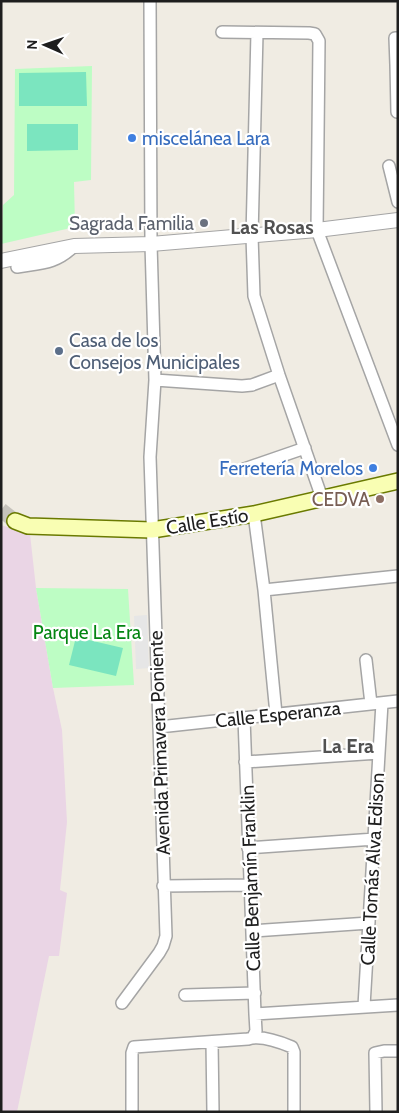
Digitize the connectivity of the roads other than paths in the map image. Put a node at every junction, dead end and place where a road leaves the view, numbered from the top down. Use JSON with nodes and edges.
{"nodes":[{"id":1,"x":150,"y":1,"type":"edge"},
{"id":2,"x":222,"y":32,"type":"dead end"},
{"id":3,"x":256,"y":33,"type":"junction"},
{"id":4,"x":398,"y":38,"type":"edge"},
{"id":5,"x":397,"y":65,"type":"edge"},
{"id":6,"x":397,"y":112,"type":"edge"},
{"id":7,"x":389,"y":166,"type":"dead end"},
{"id":8,"x":398,"y":202,"type":"edge"},
{"id":9,"x":398,"y":220,"type":"edge"},
{"id":10,"x":317,"y":230,"type":"junction"},
{"id":11,"x":252,"y":236,"type":"junction"},
{"id":12,"x":150,"y":244,"type":"junction"},
{"id":13,"x":74,"y":246,"type":"junction"},
{"id":14,"x":1,"y":261,"type":"edge"},
{"id":15,"x":17,"y":267,"type":"dead end"},
{"id":16,"x":279,"y":375,"type":"junction"},
{"id":17,"x":155,"y":380,"type":"junction"},
{"id":18,"x":398,"y":445,"type":"edge"},
{"id":19,"x":306,"y":448,"type":"junction"},
{"id":20,"x":244,"y":469,"type":"dead end"},
{"id":21,"x":398,"y":481,"type":"edge"},
{"id":22,"x":322,"y":498,"type":"junction"},
{"id":23,"x":254,"y":514,"type":"junction"},
{"id":24,"x":15,"y":521,"type":"tunnel mouth"},
{"id":25,"x":152,"y":530,"type":"junction"},
{"id":26,"x":398,"y":576,"type":"edge"},
{"id":27,"x":264,"y":590,"type":"junction"},
{"id":28,"x":366,"y":660,"type":"dead end"},
{"id":29,"x":398,"y":701,"type":"edge"},
{"id":30,"x":376,"y":703,"type":"junction"},
{"id":31,"x":276,"y":714,"type":"junction"},
{"id":32,"x":244,"y":718,"type":"junction"},
{"id":33,"x":159,"y":727,"type":"junction"},
{"id":34,"x":379,"y":753,"type":"junction"},
{"id":35,"x":245,"y":762,"type":"junction"},
{"id":36,"x":375,"y":839,"type":"junction"},
{"id":37,"x":248,"y":848,"type":"junction"},
{"id":38,"x":250,"y":885,"type":"junction"},
{"id":39,"x":163,"y":886,"type":"junction"},
{"id":40,"x":369,"y":923,"type":"junction"},
{"id":41,"x":252,"y":931,"type":"junction"},
{"id":42,"x":254,"y":993,"type":"junction"},
{"id":43,"x":185,"y":995,"type":"dead end"},
{"id":44,"x":122,"y":1003,"type":"dead end"},
{"id":45,"x":398,"y":1005,"type":"edge"},
{"id":46,"x":364,"y":1006,"type":"junction"},
{"id":47,"x":255,"y":1014,"type":"junction"},
{"id":48,"x":253,"y":1037,"type":"junction"},
{"id":49,"x":212,"y":1042,"type":"junction"},
{"id":50,"x":398,"y":1051,"type":"edge"},
{"id":51,"x":132,"y":1112,"type":"edge"},
{"id":52,"x":212,"y":1112,"type":"edge"},
{"id":53,"x":294,"y":1112,"type":"edge"},
{"id":54,"x":376,"y":1112,"type":"edge"}],
"edges":[{"from":1,"to":12,"type":"street","name":"Avenida Primavera Poniente"},
{"from":2,"to":3,"type":"street"},
{"from":3,"to":10,"type":"street"},
{"from":3,"to":11,"type":"street"},
{"from":4,"to":5,"type":"street"},
{"from":5,"to":6,"type":"street"},
{"from":7,"to":8,"type":"street"},
{"from":9,"to":10,"type":"street"},
{"from":10,"to":11,"type":"street"},
{"from":10,"to":18,"type":"street"},
{"from":11,"to":12,"type":"street"},
{"from":11,"to":16,"type":"street"},
{"from":12,"to":13,"type":"street"},
{"from":12,"to":17,"type":"street","name":"Avenida Primavera Poniente"},
{"from":13,"to":14,"type":"street"},
{"from":13,"to":15,"type":"street"},
{"from":16,"to":17,"type":"street"},
{"from":16,"to":19,"type":"street"},
{"from":17,"to":25,"type":"street","name":"Avenida Primavera Poniente"},
{"from":19,"to":20,"type":"street"},
{"from":19,"to":22,"type":"street"},
{"from":21,"to":22,"type":"main road","name":"Calle Estío"},
{"from":22,"to":23,"type":"main road","name":"Calle Estío"},
{"from":23,"to":25,"type":"main road","name":"Calle Estío"},
{"from":23,"to":27,"type":"street"},
{"from":24,"to":25,"type":"main road","name":"Calle Estío"},
{"from":25,"to":33,"type":"street","name":"Avenida Primavera Poniente"},
{"from":26,"to":27,"type":"street"},
{"from":27,"to":31,"type":"street"},
{"from":28,"to":30,"type":"street","name":"Calle Tomás Alva Edison"},
{"from":29,"to":30,"type":"street","name":"Calle Esperanza"},
{"from":30,"to":31,"type":"street","name":"Calle Esperanza"},
{"from":30,"to":34,"type":"street","name":"Calle Tomás Alva Edison"},
{"from":31,"to":32,"type":"street","name":"Calle Esperanza"},
{"from":32,"to":33,"type":"street","name":"Calle Esperanza"},
{"from":32,"to":35,"type":"street","name":"Calle Benjamín Franklin"},
{"from":33,"to":39,"type":"street","name":"Avenida Primavera Poniente"},
{"from":34,"to":35,"type":"street"},
{"from":34,"to":36,"type":"street","name":"Calle Tomás Alva Edison"},
{"from":35,"to":37,"type":"street","name":"Calle Benjamín Franklin"},
{"from":36,"to":37,"type":"street"},
{"from":36,"to":40,"type":"street","name":"Calle Tomás Alva Edison"},
{"from":37,"to":38,"type":"street","name":"Calle Benjamín Franklin"},
{"from":38,"to":39,"type":"street"},
{"from":38,"to":41,"type":"street","name":"Calle Benjamín Franklin"},
{"from":39,"to":44,"type":"street","name":"Avenida Primavera Poniente"},
{"from":40,"to":41,"type":"street"},
{"from":40,"to":46,"type":"street","name":"Calle Tomás Alva Edison"},
{"from":41,"to":42,"type":"street","name":"Calle Benjamín Franklin"},
{"from":42,"to":43,"type":"street"},
{"from":42,"to":47,"type":"street","name":"Calle Benjamín Franklin"},
{"from":45,"to":46,"type":"street"},
{"from":46,"to":47,"type":"street"},
{"from":47,"to":48,"type":"street","name":"Calle Benjamín Franklin"},
{"from":48,"to":49,"type":"street"},
{"from":48,"to":53,"type":"street"},
{"from":49,"to":51,"type":"street"},
{"from":49,"to":52,"type":"street"},
{"from":50,"to":54,"type":"street"}]}
